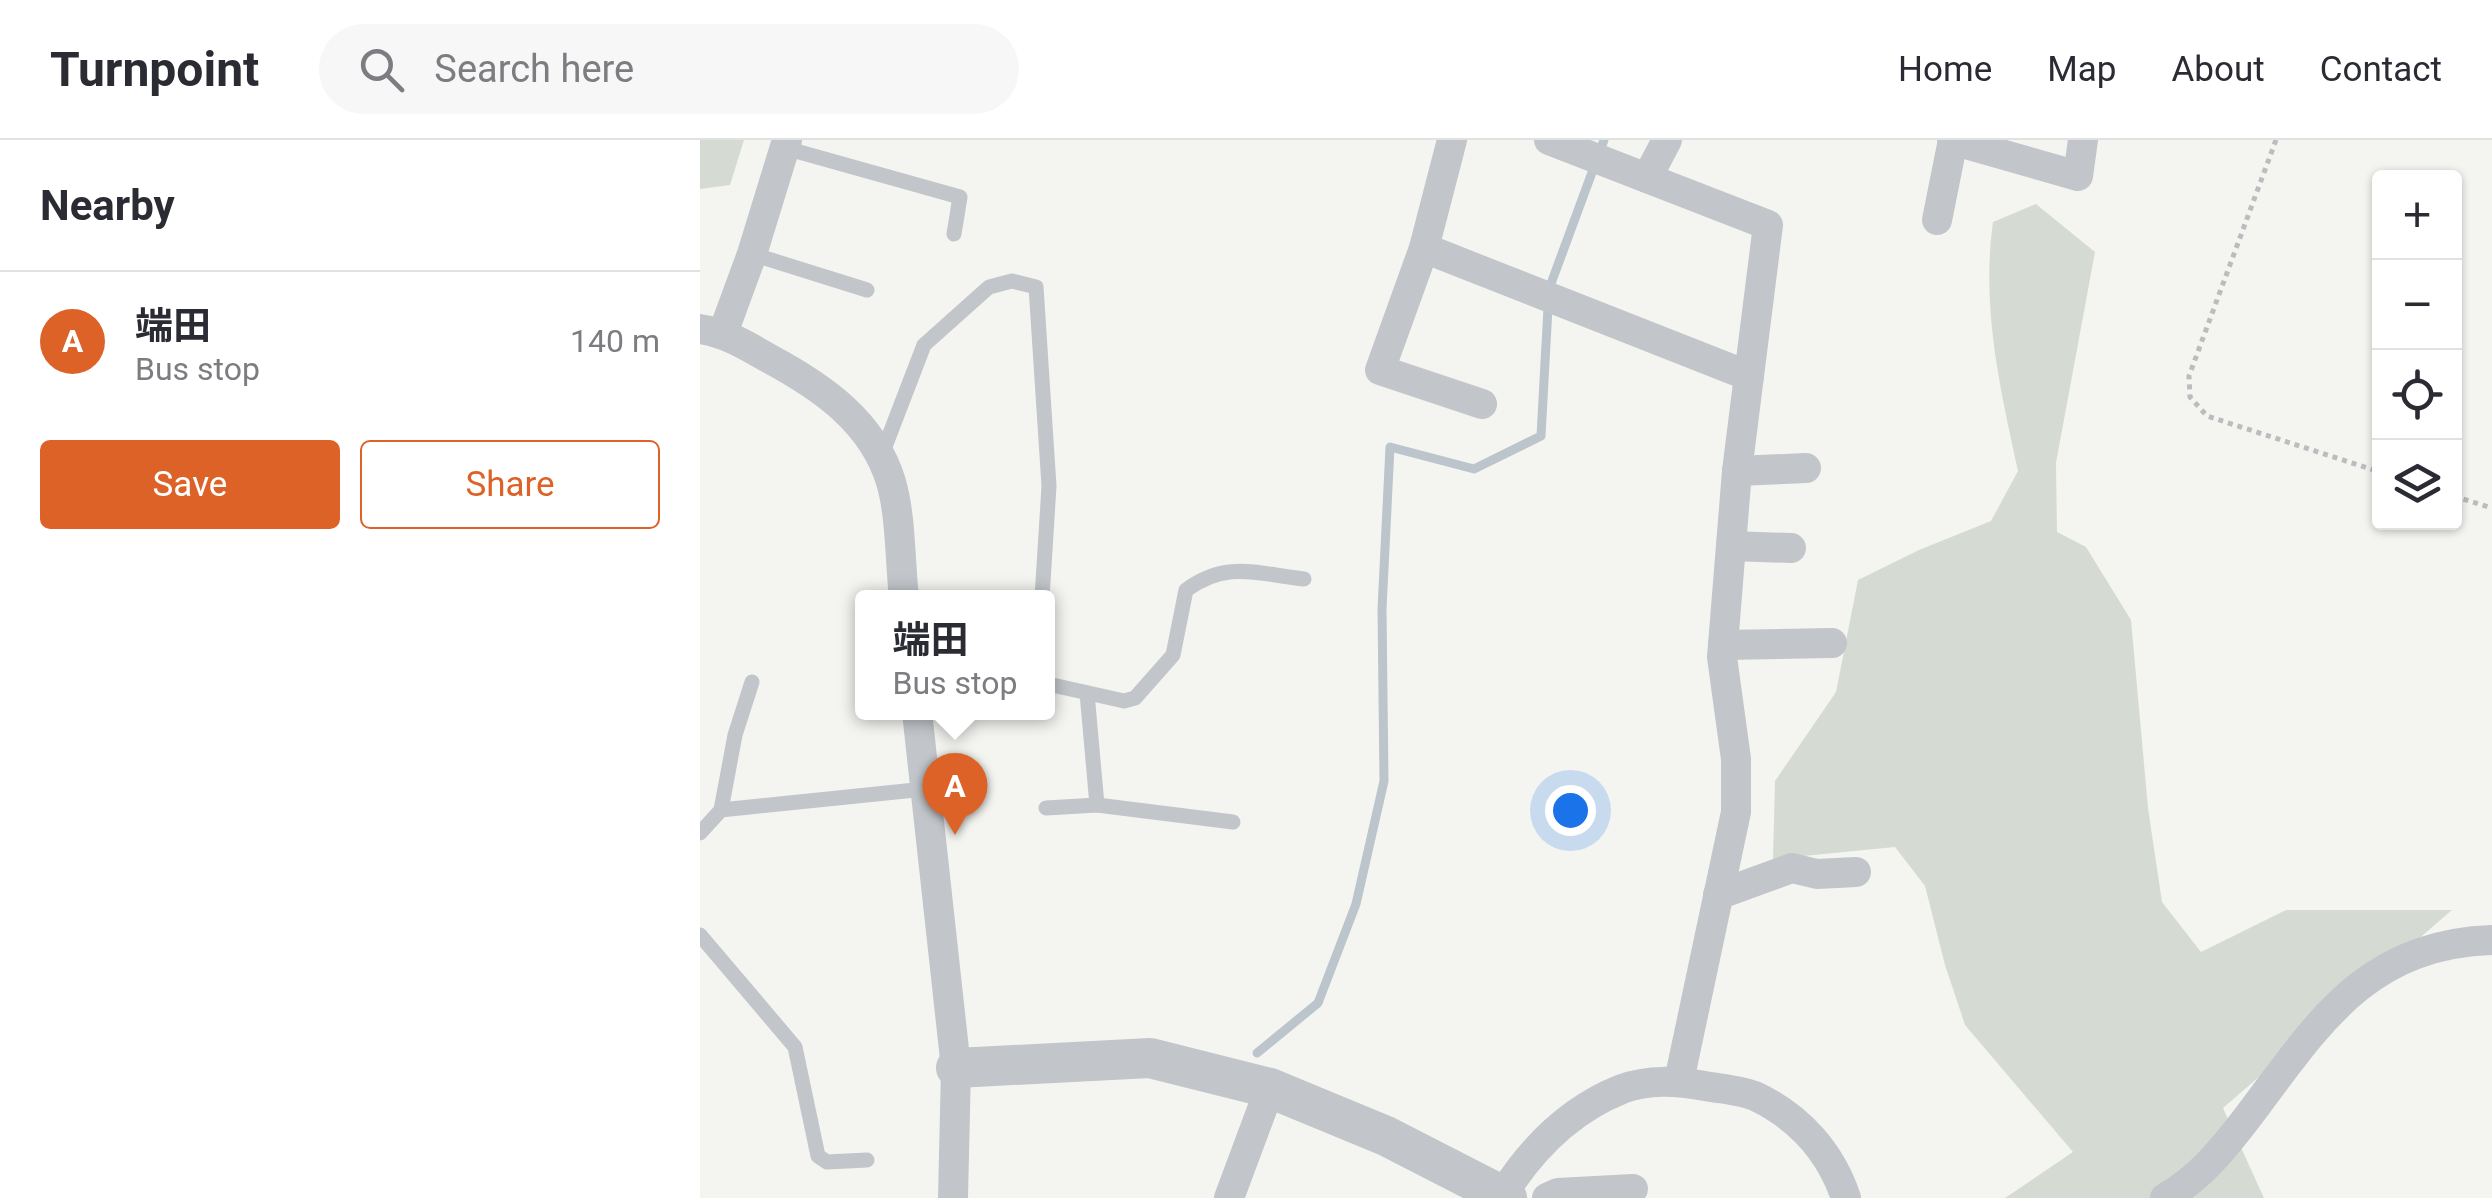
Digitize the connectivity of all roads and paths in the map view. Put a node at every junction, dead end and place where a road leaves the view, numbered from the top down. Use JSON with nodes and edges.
{"nodes":[{"id":1,"x":1452,"y":140,"type":"edge"},
{"id":2,"x":1549,"y":140,"type":"edge"},
{"id":3,"x":1666,"y":140,"type":"edge"},
{"id":4,"x":1952,"y":140,"type":"edge"},
{"id":5,"x":2083,"y":140,"type":"edge"},
{"id":6,"x":2276,"y":140,"type":"edge"},
{"id":7,"x":786,"y":144,"type":"edge"},
{"id":8,"x":1647,"y":178,"type":"junction"},
{"id":9,"x":1937,"y":220,"type":"dead end"},
{"id":10,"x":954,"y":234,"type":"dead end"},
{"id":11,"x":1424,"y":248,"type":"junction"},
{"id":12,"x":752,"y":254,"type":"junction"},
{"id":13,"x":867,"y":290,"type":"dead end"},
{"id":14,"x":712,"y":330,"type":"edge"},
{"id":15,"x":1749,"y":376,"type":"junction"},
{"id":16,"x":1482,"y":404,"type":"dead end"},
{"id":17,"x":881,"y":457,"type":"junction"},
{"id":18,"x":1806,"y":468,"type":"dead end"},
{"id":19,"x":2372,"y":469,"type":"edge"},
{"id":20,"x":1737,"y":471,"type":"junction"},
{"id":21,"x":2462,"y":499,"type":"edge"},
{"id":22,"x":2492,"y":508,"type":"edge"},
{"id":23,"x":1731,"y":546,"type":"junction"},
{"id":24,"x":1791,"y":548,"type":"dead end"},
{"id":25,"x":1304,"y":580,"type":"dead end"},
{"id":26,"x":903,"y":590,"type":"edge"},
{"id":27,"x":1042,"y":590,"type":"edge"},
{"id":28,"x":1832,"y":643,"type":"dead end"},
{"id":29,"x":1723,"y":645,"type":"junction"},
{"id":30,"x":752,"y":682,"type":"dead end"},
{"id":31,"x":1055,"y":686,"type":"edge"},
{"id":32,"x":1087,"y":693,"type":"junction"},
{"id":33,"x":917,"y":720,"type":"edge"},
{"id":34,"x":925,"y":789,"type":"junction"},
{"id":35,"x":1098,"y":805,"type":"junction"},
{"id":36,"x":1046,"y":808,"type":"dead end"},
{"id":37,"x":721,"y":810,"type":"junction"},
{"id":38,"x":1233,"y":822,"type":"dead end"},
{"id":39,"x":700,"y":833,"type":"edge"},
{"id":40,"x":1856,"y":872,"type":"dead end"},
{"id":41,"x":1718,"y":895,"type":"junction"},
{"id":42,"x":700,"y":936,"type":"edge"},
{"id":43,"x":2492,"y":940,"type":"edge"},
{"id":44,"x":956,"y":1068,"type":"junction"},
{"id":45,"x":1678,"y":1081,"type":"junction"},
{"id":46,"x":1270,"y":1088,"type":"junction"},
{"id":47,"x":867,"y":1160,"type":"dead end"},
{"id":48,"x":1633,"y":1189,"type":"dead end"},
{"id":49,"x":1505,"y":1196,"type":"edge"},
{"id":50,"x":953,"y":1198,"type":"edge"},
{"id":51,"x":1229,"y":1198,"type":"edge"},
{"id":52,"x":1547,"y":1198,"type":"edge"},
{"id":53,"x":1846,"y":1198,"type":"edge"},
{"id":54,"x":2165,"y":1198,"type":"edge"}],
"edges":[{"from":1,"to":11,"type":"street"},
{"from":2,"to":8,"type":"street"},
{"from":3,"to":8,"type":"street"},
{"from":4,"to":5,"type":"street"},
{"from":4,"to":9,"type":"street"},
{"from":6,"to":19,"type":"path"},
{"from":7,"to":10,"type":"lane"},
{"from":7,"to":12,"type":"street"},
{"from":8,"to":15,"type":"street"},
{"from":11,"to":15,"type":"street"},
{"from":11,"to":16,"type":"street"},
{"from":12,"to":13,"type":"lane"},
{"from":12,"to":14,"type":"street"},
{"from":14,"to":17,"type":"street"},
{"from":15,"to":20,"type":"street"},
{"from":17,"to":26,"type":"street"},
{"from":17,"to":27,"type":"lane"},
{"from":18,"to":20,"type":"street"},
{"from":20,"to":23,"type":"street"},
{"from":21,"to":22,"type":"path"},
{"from":23,"to":24,"type":"street"},
{"from":23,"to":29,"type":"street"},
{"from":25,"to":32,"type":"lane"},
{"from":28,"to":29,"type":"street"},
{"from":29,"to":41,"type":"street"},
{"from":30,"to":37,"type":"lane"},
{"from":31,"to":32,"type":"lane"},
{"from":32,"to":35,"type":"lane"},
{"from":33,"to":34,"type":"street"},
{"from":34,"to":37,"type":"lane"},
{"from":34,"to":44,"type":"street"},
{"from":35,"to":36,"type":"lane"},
{"from":35,"to":38,"type":"lane"},
{"from":37,"to":39,"type":"lane"},
{"from":40,"to":41,"type":"street"},
{"from":41,"to":45,"type":"street"},
{"from":42,"to":47,"type":"lane"},
{"from":43,"to":54,"type":"street"},
{"from":44,"to":46,"type":"street"},
{"from":44,"to":50,"type":"street"},
{"from":45,"to":49,"type":"street"},
{"from":45,"to":53,"type":"street"},
{"from":46,"to":49,"type":"street"},
{"from":46,"to":51,"type":"street"},
{"from":48,"to":52,"type":"street"}]}
